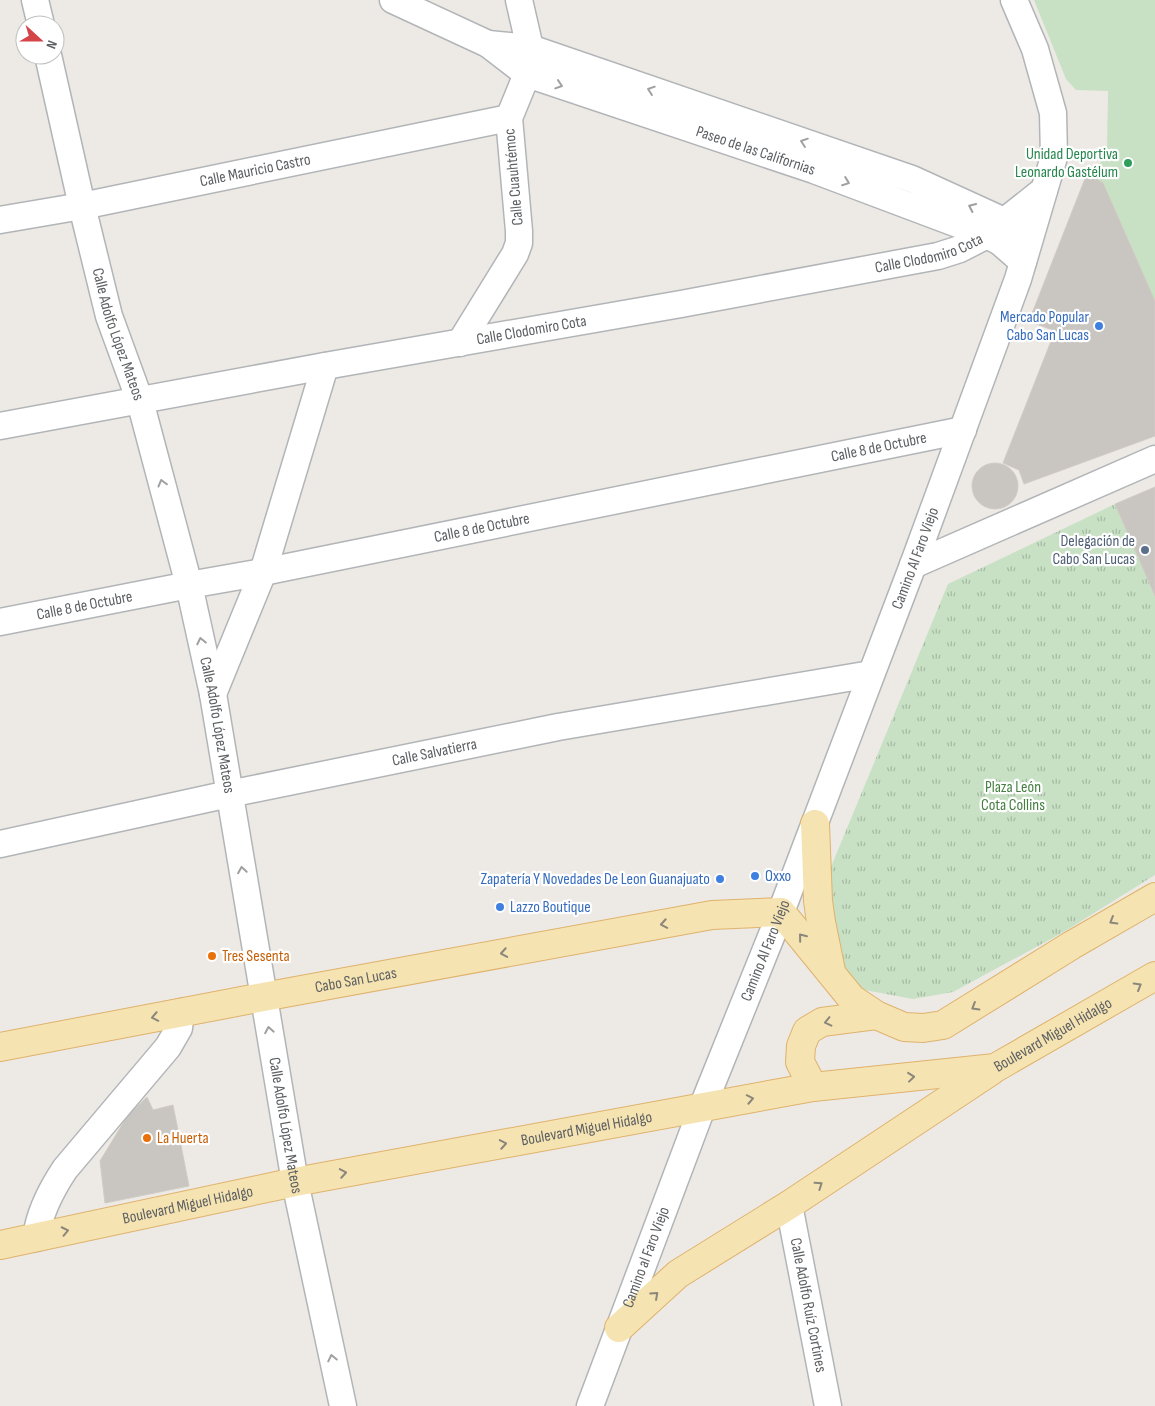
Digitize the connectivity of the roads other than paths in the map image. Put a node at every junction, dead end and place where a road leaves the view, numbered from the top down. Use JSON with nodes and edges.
{"nodes":[{"id":1,"x":35,"y":0,"type":"edge"},
{"id":2,"x":393,"y":0,"type":"edge"},
{"id":3,"x":519,"y":0,"type":"edge"},
{"id":4,"x":1014,"y":0,"type":"edge"},
{"id":5,"x":39,"y":15,"type":"edge"},
{"id":6,"x":488,"y":44,"type":"junction"},
{"id":7,"x":530,"y":48,"type":"junction"},
{"id":8,"x":50,"y":65,"type":"edge"},
{"id":9,"x":527,"y":74,"type":"junction"},
{"id":10,"x":509,"y":118,"type":"junction"},
{"id":11,"x":1044,"y":190,"type":"junction"},
{"id":12,"x":82,"y":206,"type":"junction"},
{"id":13,"x":0,"y":220,"type":"edge"},
{"id":14,"x":996,"y":228,"type":"junction"},
{"id":15,"x":1026,"y":250,"type":"junction"},
{"id":16,"x":460,"y":343,"type":"junction"},
{"id":17,"x":325,"y":366,"type":"junction"},
{"id":18,"x":140,"y":401,"type":"junction"},
{"id":19,"x":0,"y":426,"type":"edge"},
{"id":20,"x":963,"y":430,"type":"junction"},
{"id":21,"x":1155,"y":459,"type":"edge"},
{"id":22,"x":913,"y":565,"type":"junction"},
{"id":23,"x":263,"y":572,"type":"junction"},
{"id":24,"x":189,"y":585,"type":"junction"},
{"id":25,"x":0,"y":622,"type":"edge"},
{"id":26,"x":871,"y":674,"type":"junction"},
{"id":27,"x":213,"y":694,"type":"junction"},
{"id":28,"x":229,"y":794,"type":"junction"},
{"id":29,"x":815,"y":824,"type":"junction"},
{"id":30,"x":0,"y":844,"type":"edge"},
{"id":31,"x":1155,"y":897,"type":"edge"},
{"id":32,"x":782,"y":912,"type":"junction"},
{"id":33,"x":832,"y":975,"type":"junction"},
{"id":34,"x":1155,"y":976,"type":"edge"},
{"id":35,"x":263,"y":997,"type":"junction"},
{"id":36,"x":181,"y":1012,"type":"junction"},
{"id":37,"x":876,"y":1015,"type":"junction"},
{"id":38,"x":0,"y":1047,"type":"edge"},
{"id":39,"x":995,"y":1068,"type":"junction"},
{"id":40,"x":813,"y":1087,"type":"junction"},
{"id":41,"x":702,"y":1108,"type":"junction"},
{"id":42,"x":295,"y":1182,"type":"junction"},
{"id":43,"x":789,"y":1205,"type":"junction"},
{"id":44,"x":36,"y":1238,"type":"junction"},
{"id":45,"x":0,"y":1245,"type":"edge"},
{"id":46,"x":619,"y":1328,"type":"junction"},
{"id":47,"x":343,"y":1406,"type":"edge"},
{"id":48,"x":590,"y":1406,"type":"edge"},
{"id":49,"x":828,"y":1406,"type":"edge"}],
"edges":[{"from":1,"to":5,"type":"street"},
{"from":2,"to":6,"type":"street","name":"Paseo de las Californias"},
{"from":3,"to":7,"type":"street","name":"Calle Cuauhtémoc"},
{"from":4,"to":11,"type":"street","name":"Camino Al Faro Viejo"},
{"from":6,"to":7,"type":"street","name":"Paseo de las Californias"},
{"from":6,"to":9,"type":"street","name":"Paseo de las Californias"},
{"from":7,"to":9,"type":"street","name":"Calle Cuauhtémoc"},
{"from":14,"to":7,"type":"street","name":"Paseo de las Californias","one_way":true},
{"from":8,"to":12,"type":"street","name":"Calle Adolfo López Mateos"},
{"from":9,"to":10,"type":"street","name":"Calle Cuauhtémoc"},
{"from":9,"to":14,"type":"street","name":"Paseo de las Californias","one_way":true},
{"from":10,"to":12,"type":"street","name":"Calle Mauricio Castro"},
{"from":10,"to":16,"type":"street","name":"Calle Cuauhtémoc"},
{"from":11,"to":14,"type":"street","name":"Calle Clodomiro Cota"},
{"from":11,"to":15,"type":"street","name":"Camino Al Faro Viejo"},
{"from":12,"to":13,"type":"street","name":"Calle Mauricio Castro"},
{"from":12,"to":18,"type":"street","name":"Calle Adolfo López Mateos"},
{"from":14,"to":15,"type":"street","name":"Paseo de las Californias"},
{"from":14,"to":16,"type":"street","name":"Calle Clodomiro Cota"},
{"from":15,"to":20,"type":"street","name":"Camino Al Faro Viejo"},
{"from":16,"to":17,"type":"street","name":"Calle Clodomiro Cota"},
{"from":17,"to":18,"type":"street","name":"Calle Clodomiro Cota"},
{"from":17,"to":23,"type":"street"},
{"from":18,"to":19,"type":"street","name":"Calle Clodomiro Cota"},
{"from":24,"to":18,"type":"street","name":"Calle Adolfo López Mateos","one_way":true},
{"from":20,"to":22,"type":"street","name":"Camino Al Faro Viejo"},
{"from":20,"to":23,"type":"street","name":"Calle 8 de Octubre"},
{"from":21,"to":22,"type":"street"},
{"from":22,"to":26,"type":"street","name":"Camino Al Faro Viejo"},
{"from":23,"to":24,"type":"street","name":"Calle 8 de Octubre"},
{"from":23,"to":27,"type":"street"},
{"from":24,"to":25,"type":"street","name":"Calle 8 de Octubre"},
{"from":27,"to":24,"type":"street","name":"Calle Adolfo López Mateos","one_way":true},
{"from":26,"to":28,"type":"street","name":"Calle Salvatierra"},
{"from":26,"to":29,"type":"street","name":"Camino Al Faro Viejo"},
{"from":27,"to":28,"type":"street","name":"Calle Adolfo López Mateos"},
{"from":28,"to":30,"type":"street","name":"Calle Salvatierra"},
{"from":35,"to":28,"type":"street","name":"Calle Adolfo López Mateos","one_way":true},
{"from":29,"to":32,"type":"street","name":"Camino Al Faro Viejo"},
{"from":29,"to":33,"type":"main road"},
{"from":31,"to":37,"type":"main road","one_way":true},
{"from":33,"to":32,"type":"main road","one_way":true},
{"from":32,"to":35,"type":"main road","name":"Cabo San Lucas","one_way":true},
{"from":32,"to":41,"type":"street","name":"Camino Al Faro Viejo"},
{"from":33,"to":37,"type":"main road"},
{"from":39,"to":34,"type":"main road","name":"Boulevard Miguel Hidalgo","one_way":true},
{"from":35,"to":36,"type":"main road","name":"Cabo San Lucas"},
{"from":42,"to":35,"type":"street","name":"Calle Adolfo López Mateos","one_way":true},
{"from":36,"to":38,"type":"main road","name":"Cabo San Lucas","one_way":true},
{"from":36,"to":44,"type":"street"},
{"from":37,"to":40,"type":"main road","one_way":true},
{"from":40,"to":39,"type":"main road","name":"Boulevard Miguel Hidalgo","one_way":true},
{"from":43,"to":39,"type":"main road","one_way":true},
{"from":41,"to":40,"type":"main road","name":"Boulevard Miguel Hidalgo","one_way":true},
{"from":42,"to":41,"type":"main road","name":"Boulevard Miguel Hidalgo","one_way":true},
{"from":41,"to":46,"type":"street","name":"Camino al Faro Viejo"},
{"from":44,"to":42,"type":"main road","name":"Boulevard Miguel Hidalgo","one_way":true},
{"from":47,"to":42,"type":"street","name":"Calle Adolfo López Mateos","one_way":true},
{"from":46,"to":43,"type":"main road","one_way":true},
{"from":43,"to":49,"type":"street","name":"Calle Adolfo Ruíz Cortines"},
{"from":44,"to":45,"type":"main road","name":"Boulevard Miguel Hidalgo"},
{"from":46,"to":48,"type":"street","name":"Camino al Faro Viejo"}]}
